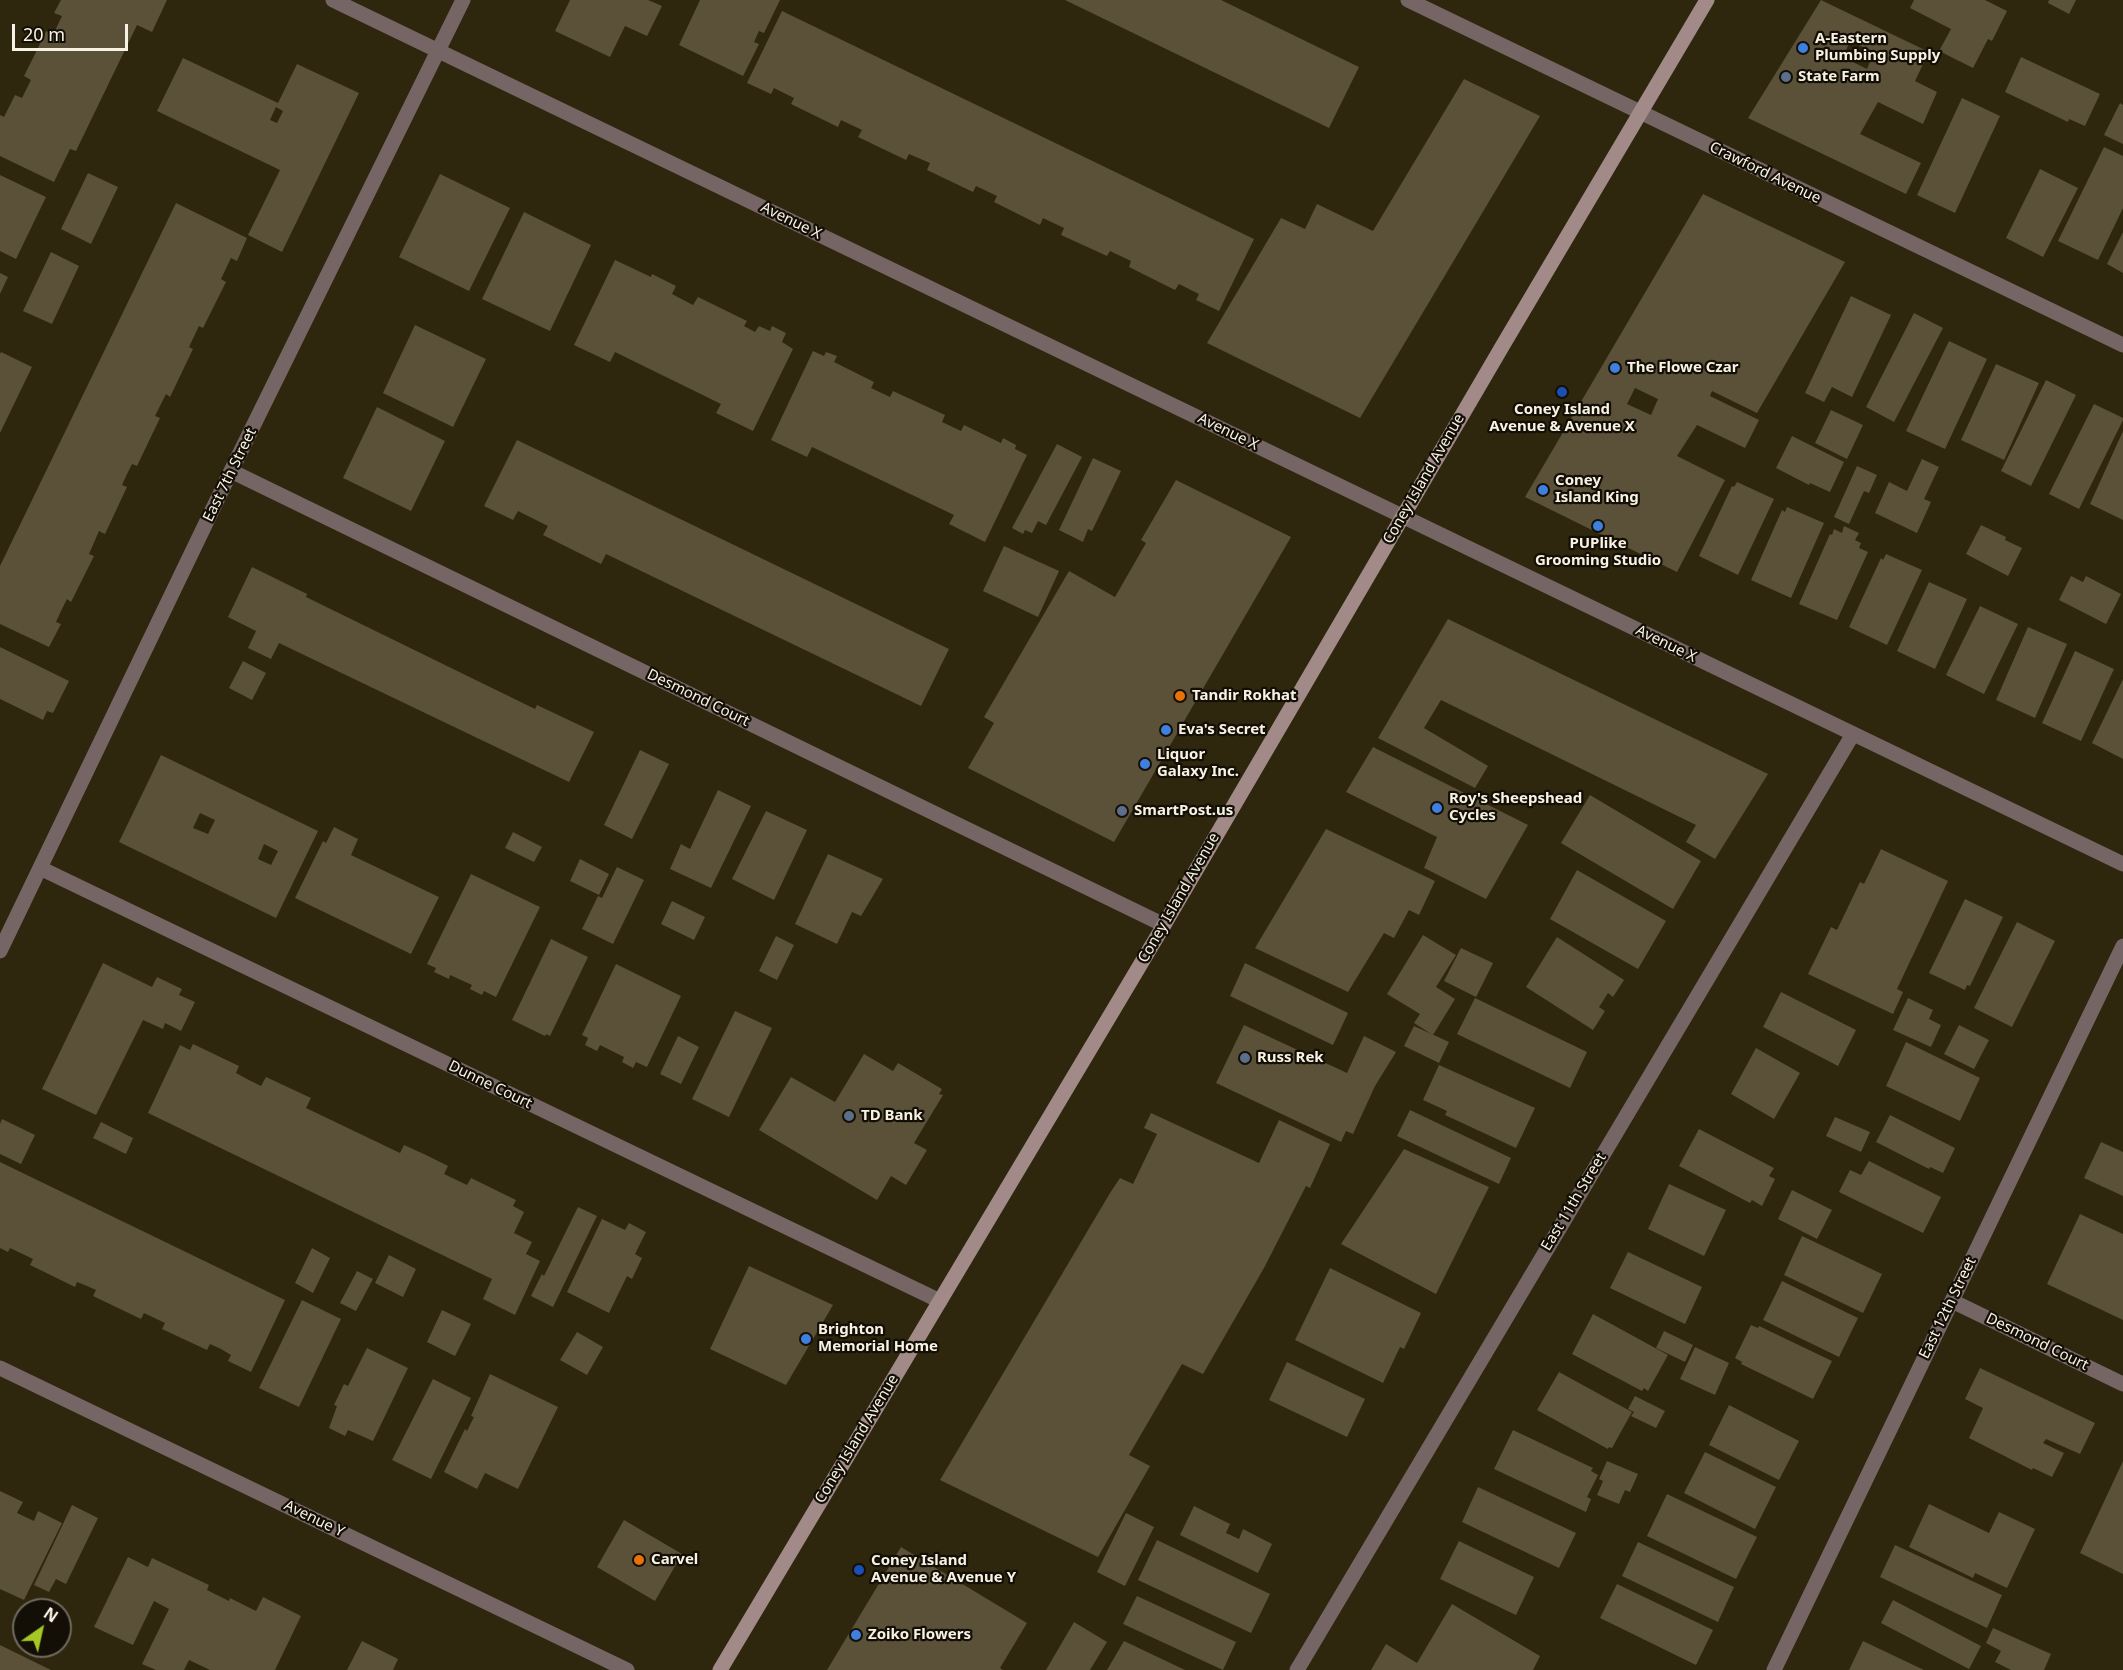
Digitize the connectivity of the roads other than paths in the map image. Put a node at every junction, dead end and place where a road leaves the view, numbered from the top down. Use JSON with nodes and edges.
{"nodes":[{"id":1,"x":333,"y":0,"type":"edge"},
{"id":2,"x":463,"y":0,"type":"edge"},
{"id":3,"x":1408,"y":0,"type":"edge"},
{"id":4,"x":1707,"y":0,"type":"edge"},
{"id":5,"x":439,"y":51,"type":"junction"},
{"id":6,"x":1641,"y":112,"type":"junction"},
{"id":7,"x":2123,"y":345,"type":"edge"},
{"id":8,"x":231,"y":471,"type":"junction"},
{"id":9,"x":1402,"y":516,"type":"junction"},
{"id":10,"x":1852,"y":734,"type":"junction"},
{"id":11,"x":2123,"y":864,"type":"edge"},
{"id":12,"x":40,"y":868,"type":"junction"},
{"id":13,"x":1164,"y":925,"type":"junction"},
{"id":14,"x":2123,"y":946,"type":"edge"},
{"id":15,"x":0,"y":951,"type":"edge"},
{"id":16,"x":1952,"y":1300,"type":"junction"},
{"id":17,"x":940,"y":1301,"type":"junction"},
{"id":18,"x":0,"y":1368,"type":"edge"},
{"id":19,"x":2123,"y":1384,"type":"edge"},
{"id":20,"x":627,"y":1670,"type":"edge"},
{"id":21,"x":720,"y":1670,"type":"edge"},
{"id":22,"x":1297,"y":1670,"type":"edge"},
{"id":23,"x":1774,"y":1670,"type":"edge"}],
"edges":[{"from":1,"to":5,"type":"street","name":"Avenue X"},
{"from":2,"to":5,"type":"street","name":"East 7th Street"},
{"from":3,"to":6,"type":"street","name":"Crawford Avenue"},
{"from":4,"to":6,"type":"main road","name":"Coney Island Avenue"},
{"from":5,"to":8,"type":"street","name":"East 7th Street"},
{"from":5,"to":9,"type":"street","name":"Avenue X"},
{"from":6,"to":7,"type":"street","name":"Crawford Avenue"},
{"from":6,"to":9,"type":"main road","name":"Coney Island Avenue"},
{"from":8,"to":12,"type":"street","name":"East 7th Street"},
{"from":8,"to":13,"type":"street","name":"Desmond Court"},
{"from":9,"to":10,"type":"street","name":"Avenue X"},
{"from":9,"to":13,"type":"main road","name":"Coney Island Avenue"},
{"from":10,"to":11,"type":"street","name":"Avenue X"},
{"from":10,"to":22,"type":"street","name":"East 11th Street"},
{"from":12,"to":15,"type":"street","name":"East 7th Street"},
{"from":12,"to":17,"type":"street","name":"Dunne Court"},
{"from":13,"to":17,"type":"main road","name":"Coney Island Avenue"},
{"from":14,"to":16,"type":"street","name":"East 12th Street"},
{"from":16,"to":19,"type":"street","name":"Desmond Court"},
{"from":16,"to":23,"type":"street","name":"East 12th Street"},
{"from":17,"to":21,"type":"main road","name":"Coney Island Avenue"},
{"from":18,"to":20,"type":"street","name":"Avenue Y"}]}
